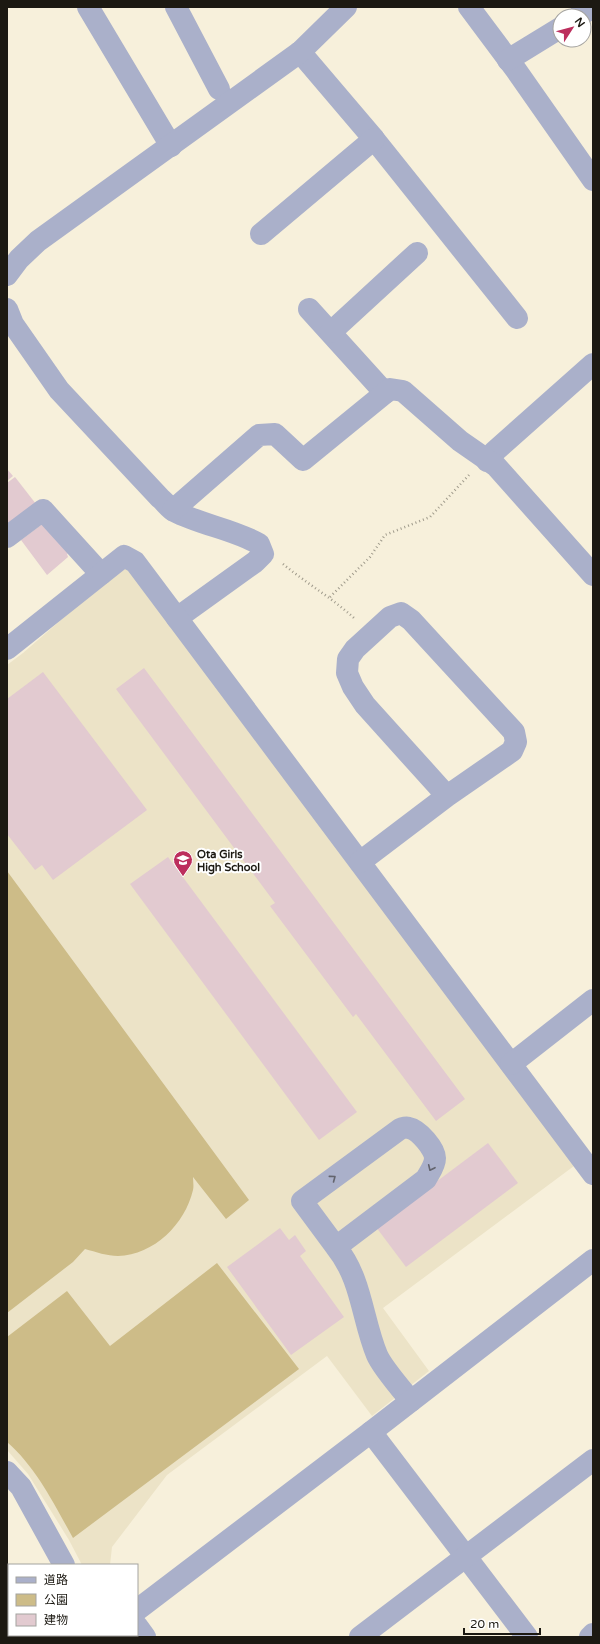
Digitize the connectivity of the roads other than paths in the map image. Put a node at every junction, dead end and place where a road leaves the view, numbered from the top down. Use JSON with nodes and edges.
{"nodes":[{"id":1,"x":88,"y":7,"type":"edge"},
{"id":2,"x":176,"y":7,"type":"edge"},
{"id":3,"x":346,"y":7,"type":"edge"},
{"id":4,"x":469,"y":7,"type":"edge"},
{"id":5,"x":552,"y":33,"type":"edge"},
{"id":6,"x":300,"y":52,"type":"junction"},
{"id":7,"x":508,"y":60,"type":"junction"},
{"id":8,"x":219,"y":89,"type":"dead end"},
{"id":9,"x":374,"y":139,"type":"junction"},
{"id":10,"x":171,"y":146,"type":"junction"},
{"id":11,"x":593,"y":180,"type":"edge"},
{"id":12,"x":261,"y":234,"type":"dead end"},
{"id":13,"x":418,"y":253,"type":"dead end"},
{"id":14,"x":7,"y":275,"type":"edge"},
{"id":15,"x":7,"y":309,"type":"edge"},
{"id":16,"x":309,"y":309,"type":"dead end"},
{"id":17,"x":517,"y":318,"type":"dead end"},
{"id":18,"x":330,"y":332,"type":"junction"},
{"id":19,"x":593,"y":364,"type":"edge"},
{"id":20,"x":385,"y":393,"type":"junction"},
{"id":21,"x":486,"y":460,"type":"junction"},
{"id":22,"x":172,"y":510,"type":"junction"},
{"id":23,"x":7,"y":537,"type":"edge"},
{"id":24,"x":101,"y":574,"type":"junction"},
{"id":25,"x":593,"y":575,"type":"edge"},
{"id":26,"x":177,"y":618,"type":"junction"},
{"id":27,"x":7,"y":649,"type":"edge"},
{"id":28,"x":447,"y":796,"type":"junction"},
{"id":29,"x":360,"y":862,"type":"junction"},
{"id":30,"x":593,"y":1000,"type":"edge"},
{"id":31,"x":511,"y":1064,"type":"junction"},
{"id":32,"x":593,"y":1174,"type":"edge"},
{"id":33,"x":336,"y":1247,"type":"junction"},
{"id":34,"x":593,"y":1260,"type":"edge"},
{"id":35,"x":411,"y":1402,"type":"junction"},
{"id":36,"x":372,"y":1432,"type":"junction"},
{"id":37,"x":593,"y":1460,"type":"edge"},
{"id":38,"x":7,"y":1472,"type":"edge"},
{"id":39,"x":466,"y":1556,"type":"junction"},
{"id":40,"x":63,"y":1564,"type":"edge"},
{"id":41,"x":138,"y":1609,"type":"edge"},
{"id":42,"x":138,"y":1627,"type":"edge"},
{"id":43,"x":593,"y":1634,"type":"edge"},
{"id":44,"x":145,"y":1637,"type":"edge"},
{"id":45,"x":360,"y":1637,"type":"edge"},
{"id":46,"x":527,"y":1637,"type":"edge"},
{"id":47,"x":590,"y":1637,"type":"edge"}],
"edges":[{"from":1,"to":10,"type":"street"},
{"from":2,"to":8,"type":"street"},
{"from":3,"to":6,"type":"street"},
{"from":4,"to":7,"type":"street"},
{"from":5,"to":7,"type":"street"},
{"from":6,"to":9,"type":"street"},
{"from":6,"to":10,"type":"street"},
{"from":7,"to":11,"type":"street"},
{"from":9,"to":12,"type":"street"},
{"from":9,"to":17,"type":"street"},
{"from":10,"to":14,"type":"street"},
{"from":13,"to":18,"type":"street"},
{"from":15,"to":22,"type":"street"},
{"from":16,"to":18,"type":"street"},
{"from":18,"to":20,"type":"street"},
{"from":19,"to":21,"type":"street"},
{"from":20,"to":21,"type":"street"},
{"from":20,"to":22,"type":"street"},
{"from":21,"to":25,"type":"street"},
{"from":22,"to":26,"type":"street"},
{"from":23,"to":24,"type":"street"},
{"from":24,"to":26,"type":"street"},
{"from":24,"to":27,"type":"street"},
{"from":26,"to":29,"type":"street"},
{"from":28,"to":28,"type":"street"},
{"from":28,"to":29,"type":"street"},
{"from":29,"to":31,"type":"street"},
{"from":30,"to":31,"type":"street"},
{"from":31,"to":32,"type":"street"},
{"from":33,"to":33,"type":"street","one_way":true},
{"from":33,"to":35,"type":"street"},
{"from":34,"to":35,"type":"street"},
{"from":35,"to":36,"type":"street"},
{"from":36,"to":39,"type":"street"},
{"from":36,"to":41,"type":"street"},
{"from":37,"to":39,"type":"street"},
{"from":38,"to":40,"type":"street"},
{"from":39,"to":45,"type":"street"},
{"from":39,"to":46,"type":"street"},
{"from":42,"to":44,"type":"street"},
{"from":43,"to":47,"type":"street"}]}
